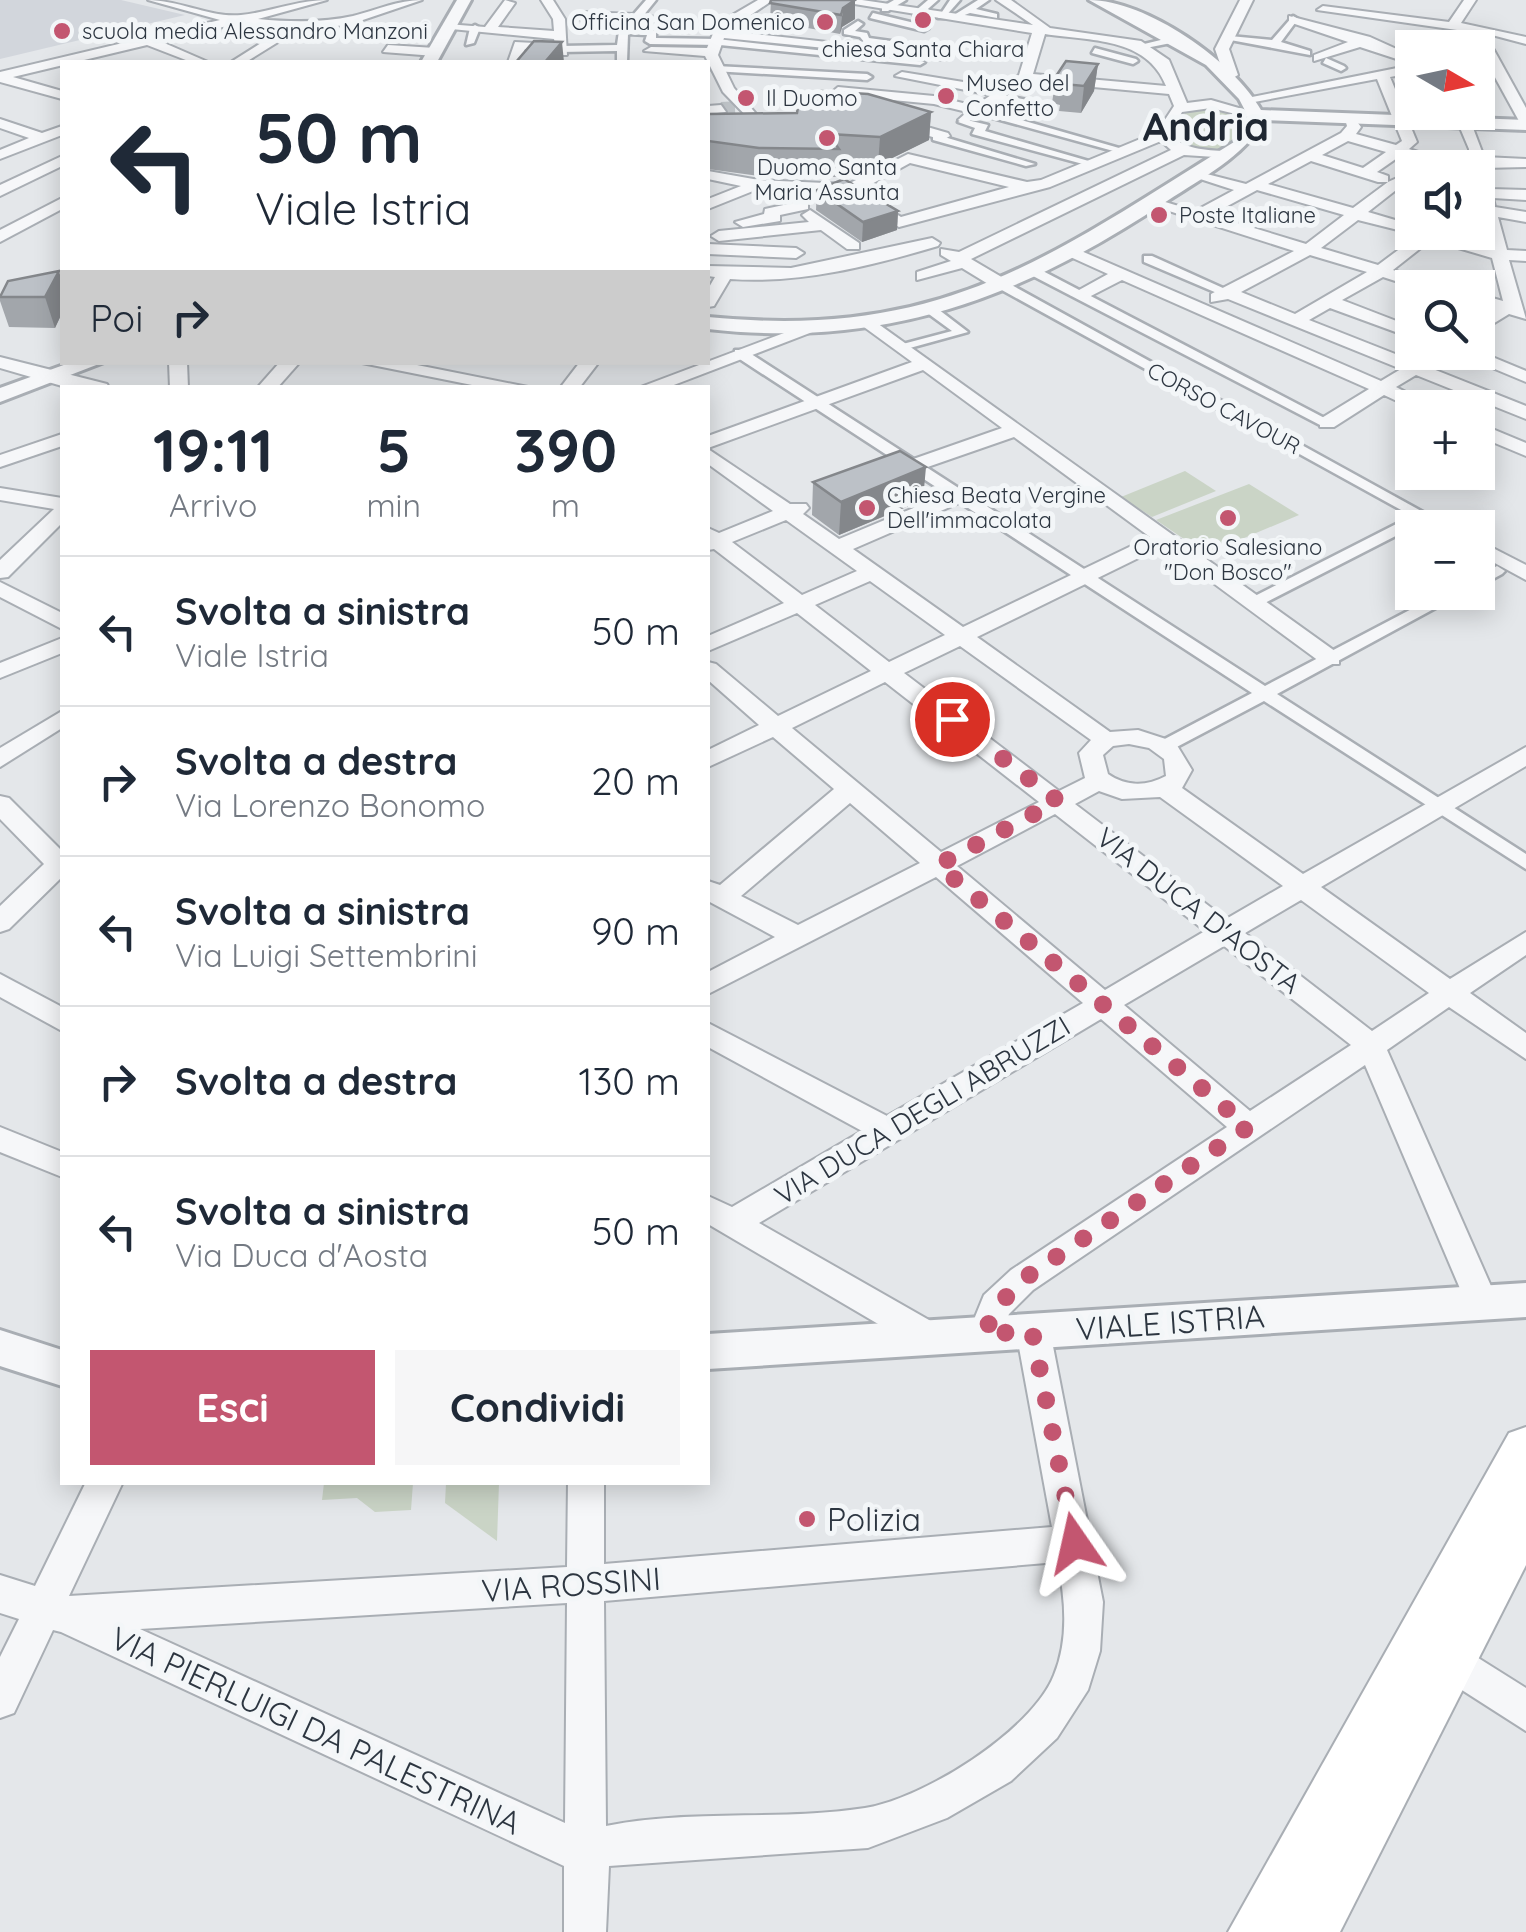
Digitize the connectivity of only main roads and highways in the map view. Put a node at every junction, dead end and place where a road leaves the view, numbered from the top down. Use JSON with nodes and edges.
{"nodes":[{"id":1,"x":1526,"y":1449,"type":"edge"},
{"id":2,"x":1526,"y":1514,"type":"edge"},
{"id":3,"x":1435,"y":1650,"type":"junction"},
{"id":4,"x":1257,"y":1932,"type":"edge"},
{"id":5,"x":1309,"y":1932,"type":"edge"}],
"edges":[{"from":1,"to":3,"type":"main road"},
{"from":2,"to":3,"type":"main road"},
{"from":3,"to":4,"type":"main road"},
{"from":3,"to":5,"type":"main road"}]}
